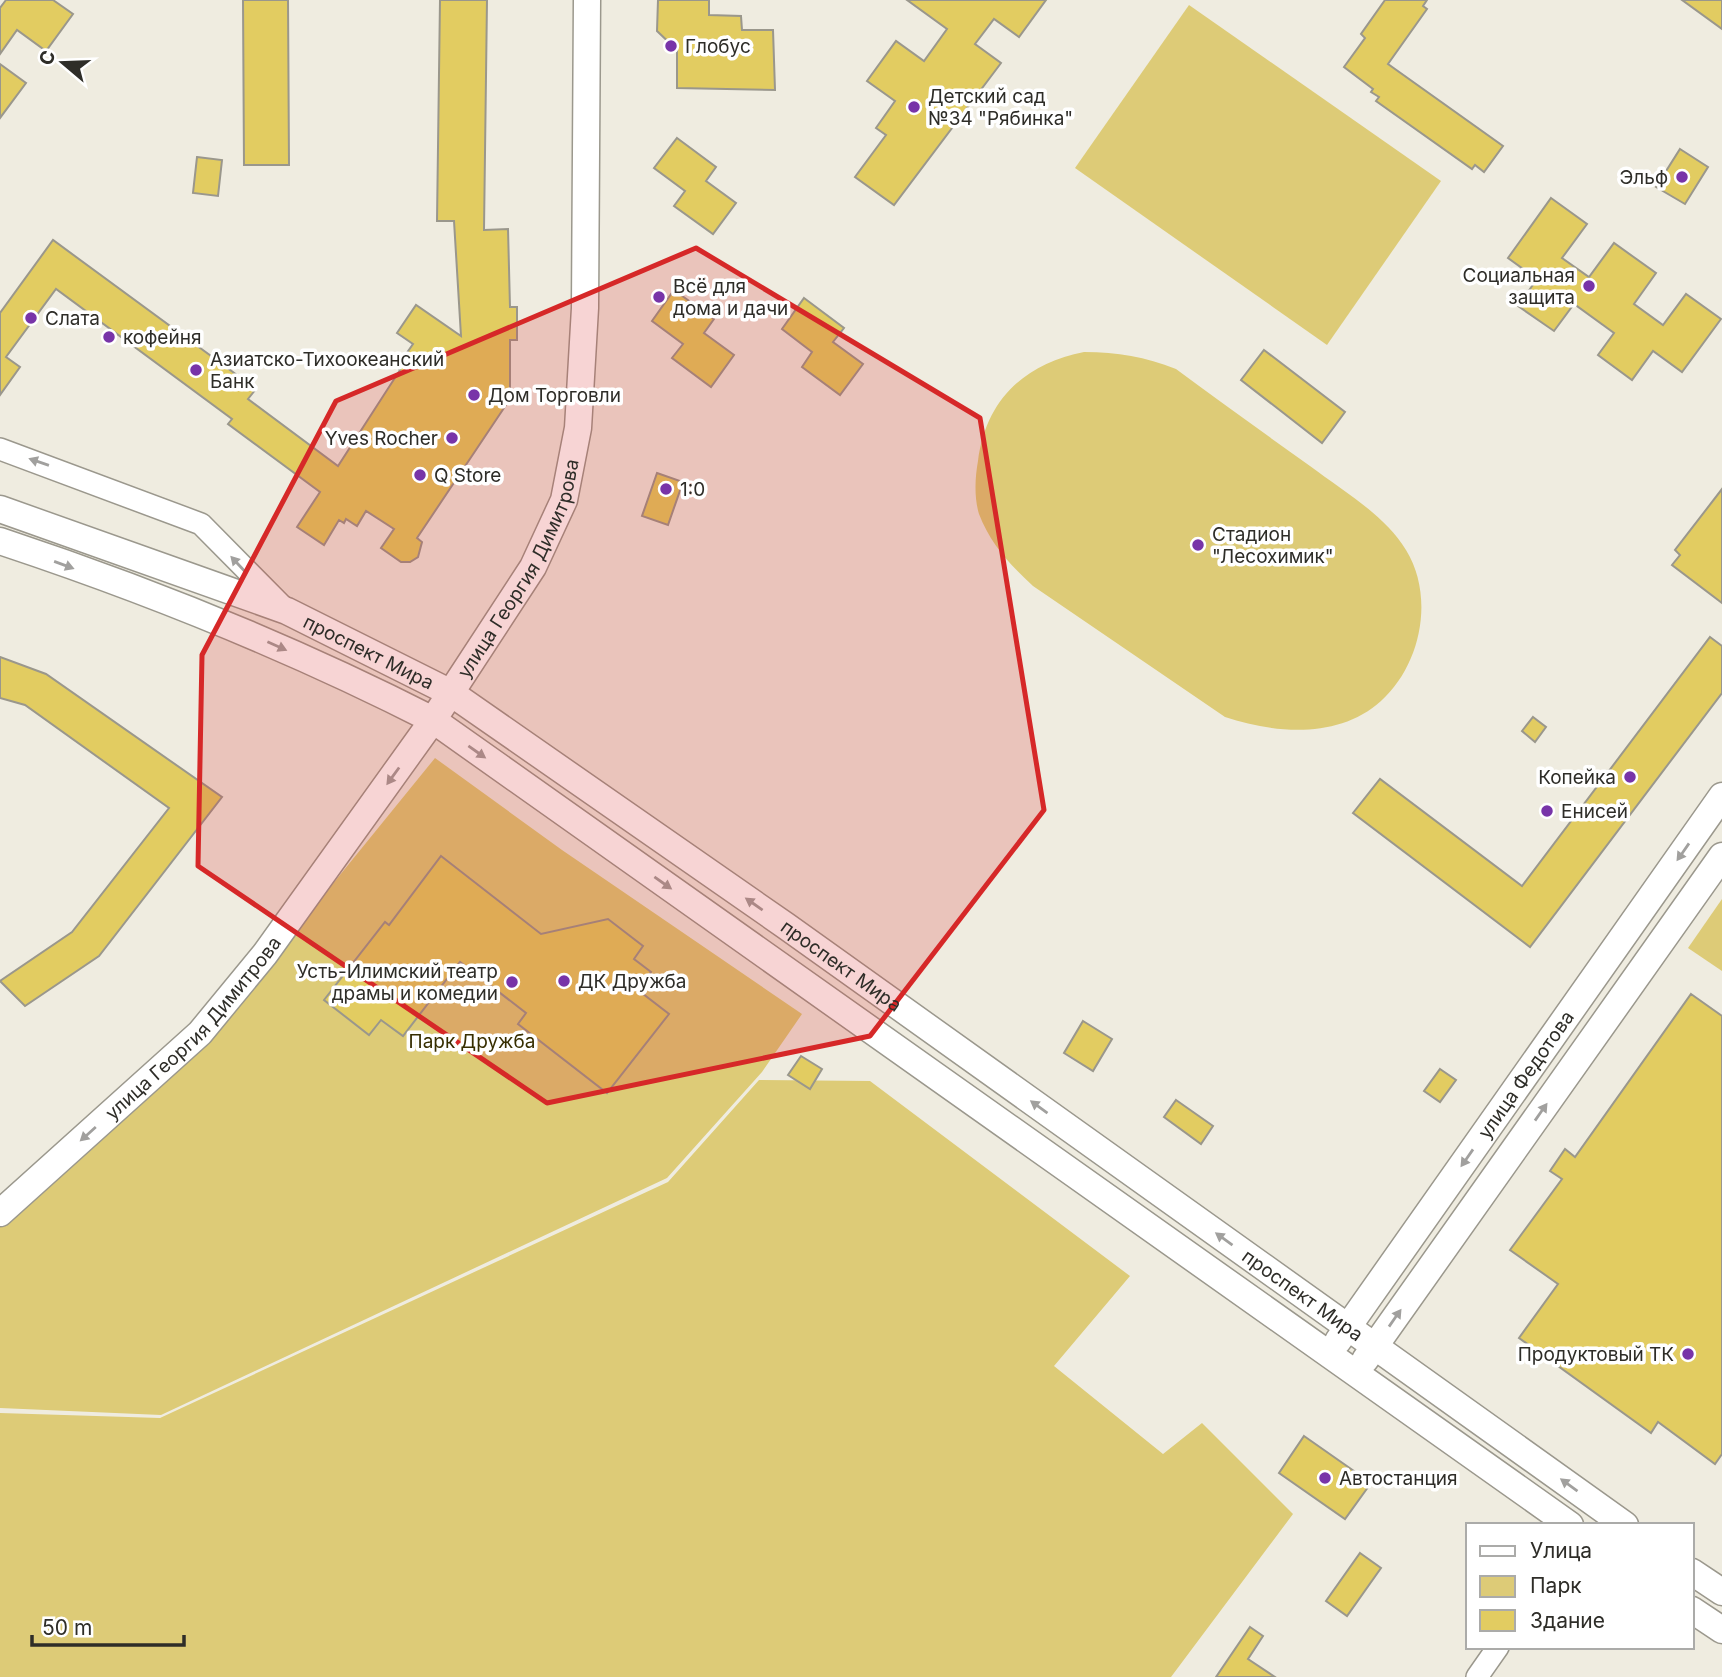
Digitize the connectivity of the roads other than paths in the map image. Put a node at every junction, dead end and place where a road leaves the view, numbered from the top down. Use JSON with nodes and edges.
{"nodes":[{"id":1,"x":587,"y":0,"type":"edge"},
{"id":2,"x":0,"y":449,"type":"edge"},
{"id":3,"x":0,"y":509,"type":"edge"},
{"id":4,"x":0,"y":541,"type":"edge"},
{"id":5,"x":287,"y":611,"type":"junction"},
{"id":6,"x":451,"y":693,"type":"junction"},
{"id":7,"x":433,"y":720,"type":"junction"},
{"id":8,"x":1722,"y":796,"type":"edge"},
{"id":9,"x":1722,"y":856,"type":"edge"},
{"id":10,"x":0,"y":1213,"type":"edge"},
{"id":11,"x":1347,"y":1327,"type":"junction"},
{"id":12,"x":1374,"y":1346,"type":"junction"},
{"id":13,"x":1328,"y":1354,"type":"junction"},
{"id":14,"x":1356,"y":1373,"type":"junction"},
{"id":15,"x":1567,"y":1523,"type":"edge"},
{"id":16,"x":1622,"y":1523,"type":"edge"},
{"id":17,"x":1694,"y":1573,"type":"edge"},
{"id":18,"x":1722,"y":1592,"type":"edge"},
{"id":19,"x":1694,"y":1611,"type":"edge"},
{"id":20,"x":1722,"y":1630,"type":"edge"},
{"id":21,"x":1497,"y":1649,"type":"edge"},
{"id":22,"x":1477,"y":1677,"type":"edge"}],
"edges":[{"from":1,"to":6,"type":"street","name":"улица Георгия Димитрова"},
{"from":5,"to":2,"type":"street","one_way":true},
{"from":3,"to":5,"type":"street","name":"проспект Мира"},
{"from":4,"to":7,"type":"street","name":"проспект Мира","one_way":true},
{"from":5,"to":6,"type":"street","name":"проспект Мира"},
{"from":6,"to":7,"type":"street","name":"улица Георгия Димитрова"},
{"from":11,"to":6,"type":"street","name":"проспект Мира","one_way":true},
{"from":7,"to":10,"type":"street","name":"улица Георгия Димитрова","one_way":true},
{"from":7,"to":13,"type":"street","name":"проспект Мира","one_way":true},
{"from":8,"to":11,"type":"street","name":"улица Федотова","one_way":true},
{"from":12,"to":9,"type":"street","one_way":true},
{"from":11,"to":12,"type":"street","name":"проспект Мира"},
{"from":11,"to":13,"type":"street","name":"улица Федотова"},
{"from":12,"to":14,"type":"street"},
{"from":16,"to":12,"type":"street","name":"проспект Мира","one_way":true},
{"from":13,"to":14,"type":"street","name":"проспект Мира"},
{"from":14,"to":15,"type":"street","name":"проспект Мира"},
{"from":17,"to":18,"type":"street"},
{"from":19,"to":20,"type":"street"},
{"from":21,"to":22,"type":"street"}]}
